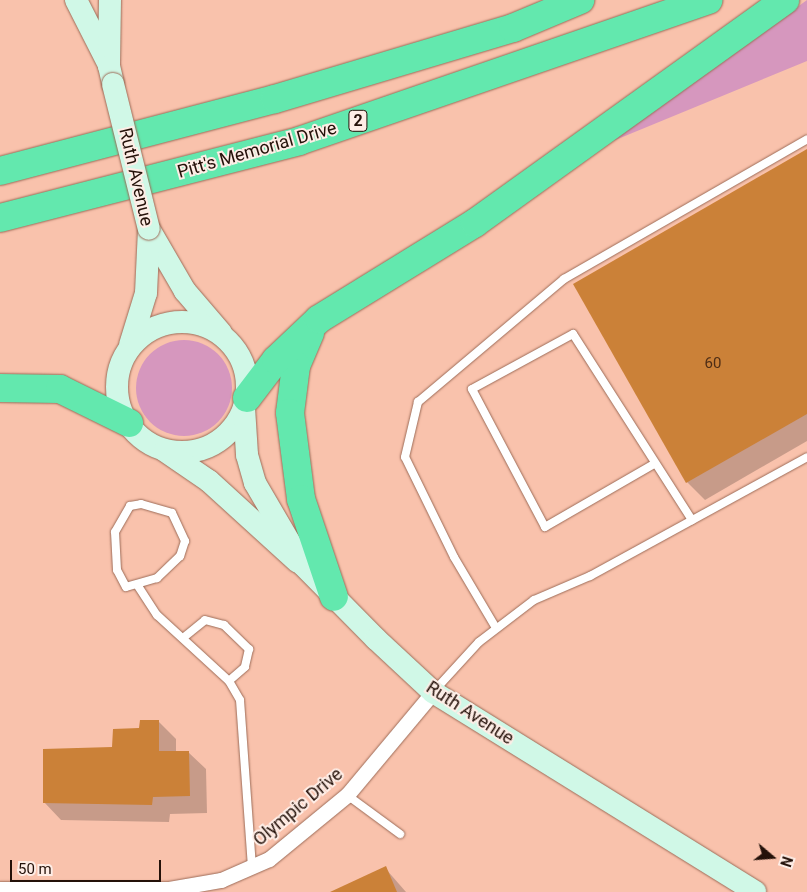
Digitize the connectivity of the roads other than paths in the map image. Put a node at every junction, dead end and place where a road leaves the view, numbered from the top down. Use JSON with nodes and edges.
{"nodes":[{"id":1,"x":76,"y":0,"type":"edge"},
{"id":2,"x":110,"y":0,"type":"edge"},
{"id":3,"x":580,"y":0,"type":"edge"},
{"id":4,"x":708,"y":0,"type":"edge"},
{"id":5,"x":785,"y":0,"type":"edge"},
{"id":6,"x":111,"y":75,"type":"junction"},
{"id":7,"x":807,"y":139,"type":"edge"},
{"id":8,"x":0,"y":171,"type":"edge"},
{"id":9,"x":0,"y":218,"type":"edge"},
{"id":10,"x":149,"y":229,"type":"junction"},
{"id":11,"x":319,"y":319,"type":"junction"},
{"id":12,"x":228,"y":340,"type":"junction"},
{"id":13,"x":129,"y":348,"type":"junction"},
{"id":14,"x":0,"y":388,"type":"edge"},
{"id":15,"x":245,"y":403,"type":"junction"},
{"id":16,"x":129,"y":423,"type":"junction"},
{"id":17,"x":157,"y":446,"type":"junction"},
{"id":18,"x":807,"y":458,"type":"edge"},
{"id":19,"x":654,"y":464,"type":"junction"},
{"id":20,"x":692,"y":520,"type":"junction"},
{"id":21,"x":303,"y":565,"type":"junction"},
{"id":22,"x":138,"y":586,"type":"junction"},
{"id":23,"x":334,"y":597,"type":"junction"},
{"id":24,"x":496,"y":628,"type":"junction"},
{"id":25,"x":183,"y":638,"type":"junction"},
{"id":26,"x":229,"y":681,"type":"junction"},
{"id":27,"x":433,"y":692,"type":"junction"},
{"id":28,"x":347,"y":795,"type":"junction"},
{"id":29,"x":400,"y":834,"type":"dead end"},
{"id":30,"x":252,"y":866,"type":"junction"},
{"id":31,"x":0,"y":890,"type":"edge"},
{"id":32,"x":755,"y":892,"type":"edge"}],
"edges":[{"from":1,"to":6,"type":"main road"},
{"from":2,"to":6,"type":"main road"},
{"from":3,"to":8,"type":"highway"},
{"from":4,"to":9,"type":"highway","name":"Pitt's Memorial Drive","number":"2"},
{"from":5,"to":11,"type":"highway"},
{"from":6,"to":10,"type":"main road","name":"Ruth Avenue","bridge":true},
{"from":7,"to":24,"type":"lane"},
{"from":10,"to":12,"type":"main road"},
{"from":10,"to":13,"type":"main road","name":"Ruth Avenue"},
{"from":11,"to":15,"type":"highway"},
{"from":11,"to":23,"type":"highway"},
{"from":12,"to":13,"type":"main road"},
{"from":12,"to":15,"type":"main road"},
{"from":13,"to":16,"type":"main road"},
{"from":14,"to":16,"type":"highway"},
{"from":15,"to":17,"type":"main road"},
{"from":15,"to":21,"type":"main road","name":"Ruth Avenue"},
{"from":16,"to":17,"type":"main road"},
{"from":17,"to":21,"type":"main road"},
{"from":18,"to":20,"type":"lane"},
{"from":19,"to":19,"type":"lane"},
{"from":19,"to":20,"type":"lane"},
{"from":20,"to":24,"type":"lane"},
{"from":21,"to":23,"type":"main road","name":"Ruth Avenue"},
{"from":22,"to":22,"type":"lane"},
{"from":22,"to":25,"type":"lane"},
{"from":23,"to":27,"type":"main road","name":"Ruth Avenue"},
{"from":24,"to":27,"type":"lane"},
{"from":25,"to":26,"type":"lane"},
{"from":25,"to":26,"type":"lane"},
{"from":26,"to":30,"type":"lane"},
{"from":27,"to":28,"type":"street","name":"Olympic Drive"},
{"from":27,"to":32,"type":"main road","name":"Ruth Avenue"},
{"from":28,"to":29,"type":"lane"},
{"from":28,"to":30,"type":"street","name":"Olympic Drive"},
{"from":30,"to":31,"type":"street","name":"Olympic Drive"}]}
